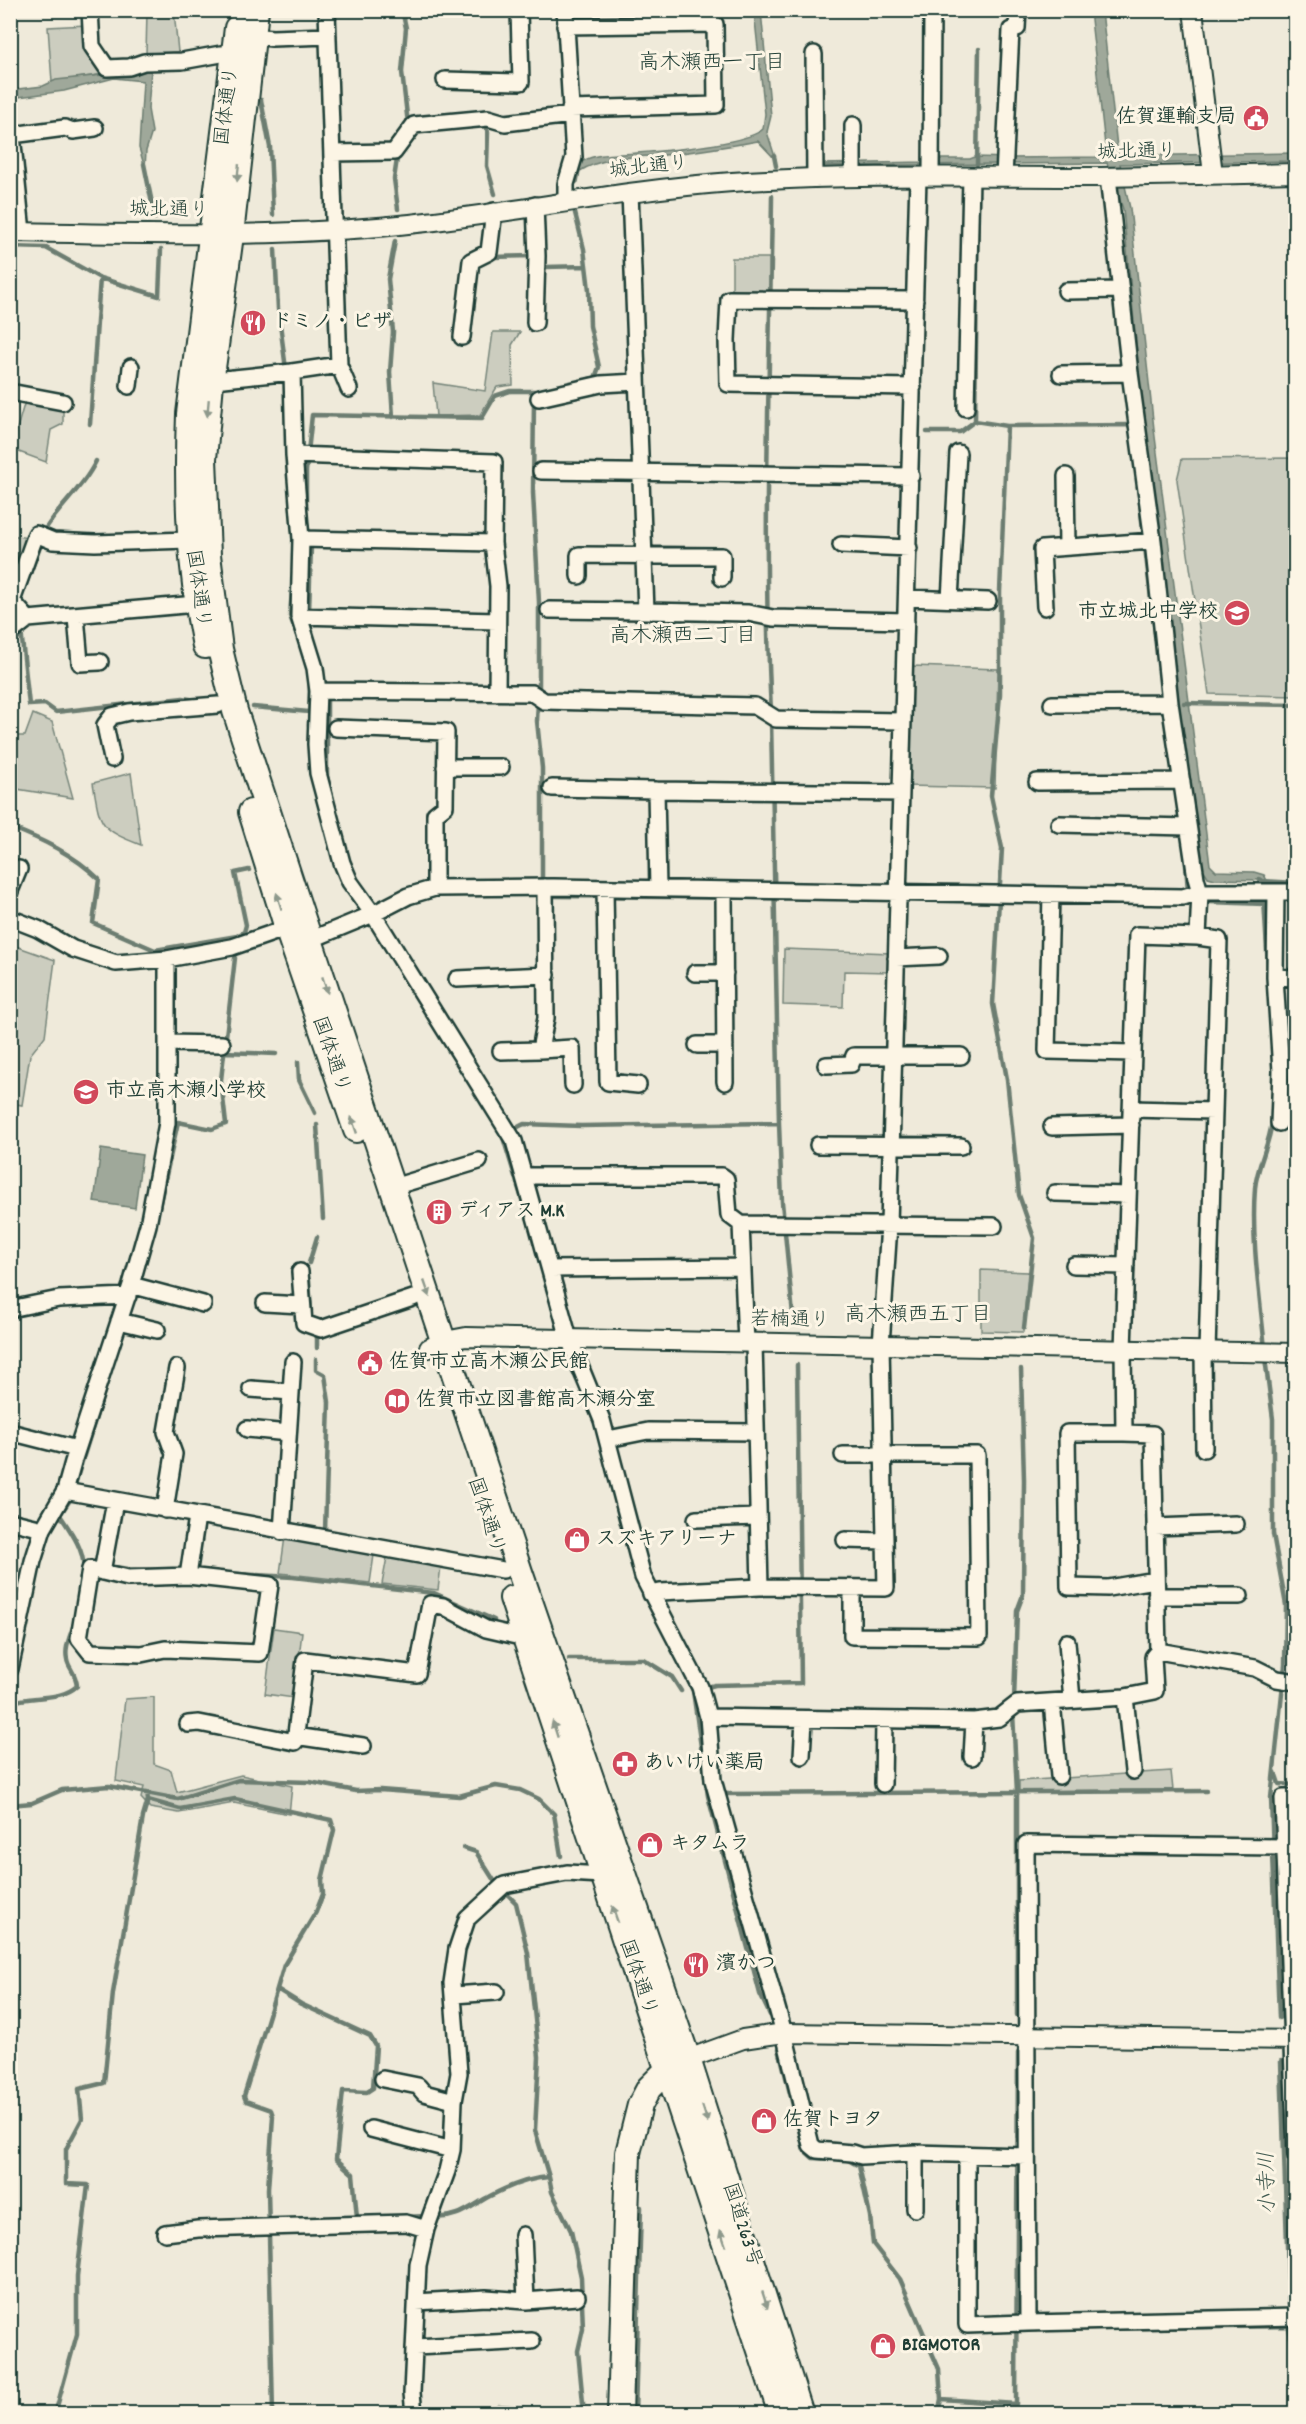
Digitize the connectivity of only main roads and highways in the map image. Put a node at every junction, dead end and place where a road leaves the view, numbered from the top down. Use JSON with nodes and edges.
{"nodes":[{"id":1,"x":240,"y":10,"type":"edge"},
{"id":2,"x":256,"y":10,"type":"edge"},
{"id":3,"x":221,"y":234,"type":"junction"},
{"id":4,"x":300,"y":930,"type":"junction"},
{"id":5,"x":437,"y":1345,"type":"junction"},
{"id":6,"x":688,"y":2059,"type":"junction"},
{"id":7,"x":666,"y":2070,"type":"junction"},
{"id":8,"x":620,"y":2414,"type":"edge"},
{"id":9,"x":781,"y":2414,"type":"edge"},
{"id":10,"x":801,"y":2414,"type":"edge"}],
"edges":[{"from":1,"to":3,"type":"highway","name":"国体通り"},
{"from":2,"to":3,"type":"highway","name":"国体通り","one_way":true},
{"from":3,"to":4,"type":"highway","name":"国体通り","one_way":true},
{"from":4,"to":3,"type":"highway","name":"国体通り","one_way":true},
{"from":4,"to":5,"type":"highway","name":"国体通り","one_way":true},
{"from":5,"to":4,"type":"highway","name":"国体通り","one_way":true},
{"from":5,"to":6,"type":"highway","name":"国体通り"},
{"from":7,"to":5,"type":"highway","name":"国体通り","one_way":true},
{"from":6,"to":7,"type":"highway"},
{"from":6,"to":10,"type":"highway","name":"国道263号","one_way":true},
{"from":7,"to":8,"type":"highway"},
{"from":9,"to":7,"type":"highway","name":"国道263号","one_way":true}]}
